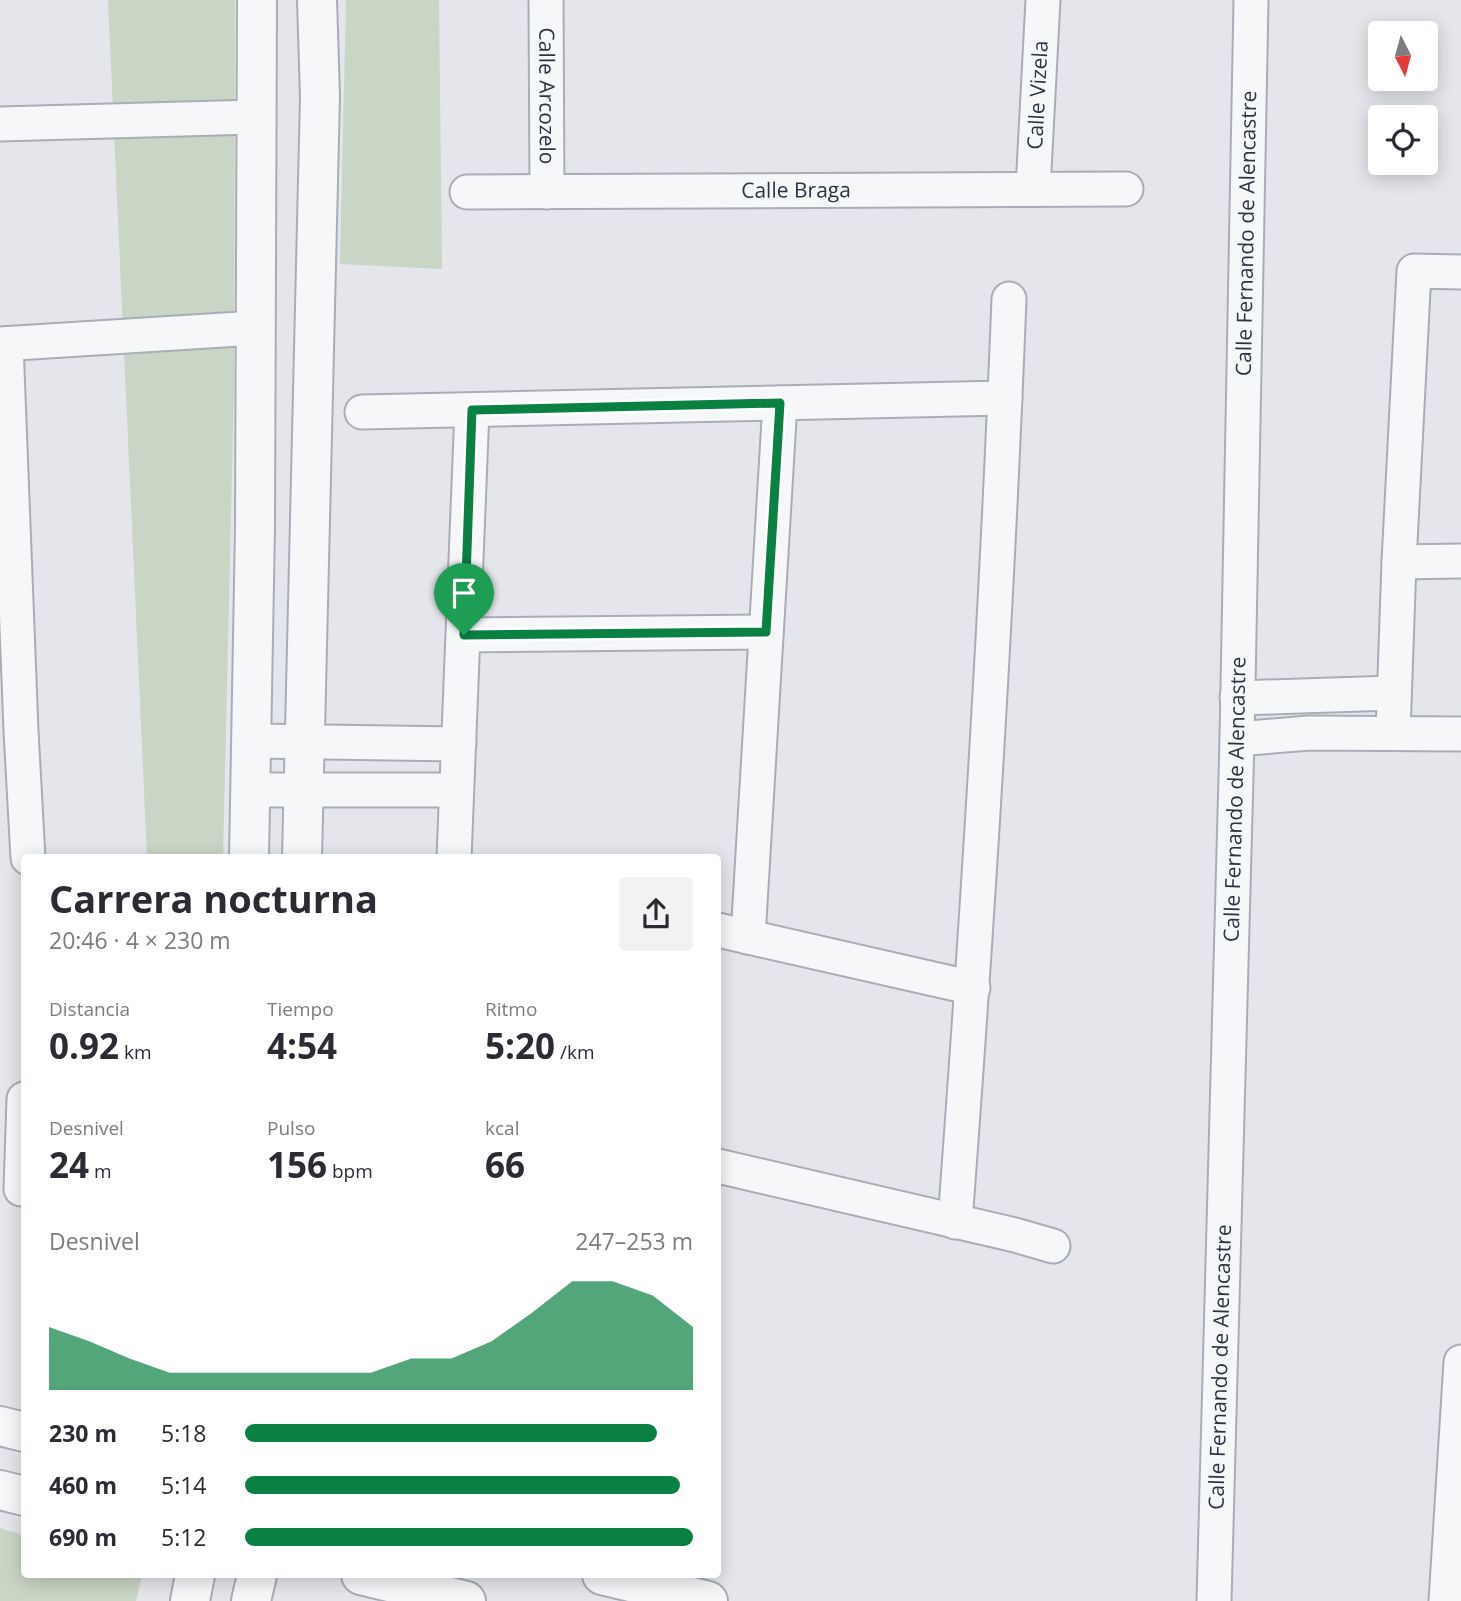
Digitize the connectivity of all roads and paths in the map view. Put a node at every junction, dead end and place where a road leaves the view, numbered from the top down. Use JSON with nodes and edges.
{"nodes":[{"id":1,"x":257,"y":0,"type":"edge"},
{"id":2,"x":317,"y":0,"type":"edge"},
{"id":3,"x":546,"y":0,"type":"edge"},
{"id":4,"x":1043,"y":0,"type":"edge"},
{"id":5,"x":1251,"y":0,"type":"edge"},
{"id":6,"x":257,"y":117,"type":"junction"},
{"id":7,"x":0,"y":124,"type":"edge"},
{"id":8,"x":1126,"y":188,"type":"dead end"},
{"id":9,"x":1033,"y":189,"type":"junction"},
{"id":10,"x":467,"y":192,"type":"dead end"},
{"id":11,"x":547,"y":192,"type":"junction"},
{"id":12,"x":1461,"y":272,"type":"edge"},
{"id":13,"x":1009,"y":299,"type":"dead end"},
{"id":14,"x":256,"y":328,"type":"junction"},
{"id":15,"x":3,"y":344,"type":"edge"},
{"id":16,"x":1005,"y":398,"type":"junction"},
{"id":17,"x":780,"y":403,"type":"junction"},
{"id":18,"x":472,"y":410,"type":"junction"},
{"id":19,"x":362,"y":412,"type":"dead end"},
{"id":20,"x":1461,"y":561,"type":"edge"},
{"id":21,"x":1399,"y":562,"type":"junction"},
{"id":22,"x":766,"y":632,"type":"junction"},
{"id":23,"x":464,"y":635,"type":"junction"},
{"id":24,"x":1393,"y":693,"type":"junction"},
{"id":25,"x":1237,"y":698,"type":"junction"},
{"id":26,"x":1393,"y":733,"type":"junction"},
{"id":27,"x":1461,"y":734,"type":"edge"},
{"id":28,"x":1237,"y":739,"type":"junction"},
{"id":29,"x":251,"y":741,"type":"junction"},
{"id":30,"x":304,"y":741,"type":"junction"},
{"id":31,"x":459,"y":744,"type":"junction"},
{"id":32,"x":250,"y":790,"type":"junction"},
{"id":33,"x":303,"y":790,"type":"junction"},
{"id":34,"x":456,"y":790,"type":"junction"},
{"id":35,"x":28,"y":854,"type":"edge"},
{"id":36,"x":248,"y":854,"type":"edge"},
{"id":37,"x":302,"y":854,"type":"edge"},
{"id":38,"x":454,"y":854,"type":"edge"},
{"id":39,"x":733,"y":934,"type":"edge"},
{"id":40,"x":973,"y":988,"type":"junction"},
{"id":41,"x":21,"y":1128,"type":"edge"},
{"id":42,"x":721,"y":1167,"type":"edge"},
{"id":43,"x":15,"y":1187,"type":"edge"},
{"id":44,"x":956,"y":1222,"type":"junction"},
{"id":45,"x":1053,"y":1246,"type":"dead end"},
{"id":46,"x":1461,"y":1362,"type":"edge"},
{"id":47,"x":0,"y":1426,"type":"edge"},
{"id":48,"x":21,"y":1431,"type":"edge"},
{"id":49,"x":0,"y":1490,"type":"edge"},
{"id":50,"x":21,"y":1495,"type":"edge"},
{"id":51,"x":194,"y":1578,"type":"edge"},
{"id":52,"x":256,"y":1578,"type":"edge"},
{"id":53,"x":373,"y":1578,"type":"edge"},
{"id":54,"x":614,"y":1578,"type":"edge"},
{"id":55,"x":190,"y":1601,"type":"edge"},
{"id":56,"x":251,"y":1601,"type":"edge"},
{"id":57,"x":466,"y":1601,"type":"edge"},
{"id":58,"x":708,"y":1601,"type":"edge"},
{"id":59,"x":1214,"y":1601,"type":"edge"},
{"id":60,"x":1446,"y":1601,"type":"edge"}],
"edges":[{"from":1,"to":6,"type":"street"},
{"from":2,"to":30,"type":"street"},
{"from":3,"to":11,"type":"street","name":"Calle Arcozelo"},
{"from":4,"to":9,"type":"street","name":"Calle Vizela"},
{"from":5,"to":25,"type":"street","name":"Calle Fernando de Alencastre"},
{"from":6,"to":7,"type":"street"},
{"from":6,"to":14,"type":"street"},
{"from":8,"to":9,"type":"street","name":"Calle Braga"},
{"from":9,"to":11,"type":"street","name":"Calle Braga"},
{"from":10,"to":11,"type":"street","name":"Calle Braga"},
{"from":12,"to":21,"type":"street"},
{"from":13,"to":16,"type":"street"},
{"from":14,"to":15,"type":"street"},
{"from":14,"to":29,"type":"street"},
{"from":15,"to":35,"type":"street"},
{"from":16,"to":17,"type":"street"},
{"from":16,"to":40,"type":"street"},
{"from":17,"to":18,"type":"street"},
{"from":17,"to":22,"type":"street"},
{"from":18,"to":19,"type":"street"},
{"from":18,"to":23,"type":"street"},
{"from":20,"to":21,"type":"street"},
{"from":21,"to":24,"type":"street"},
{"from":22,"to":23,"type":"street"},
{"from":22,"to":39,"type":"street"},
{"from":23,"to":31,"type":"street"},
{"from":24,"to":25,"type":"street"},
{"from":24,"to":26,"type":"street"},
{"from":25,"to":28,"type":"street","name":"Calle Fernando de Alencastre"},
{"from":26,"to":27,"type":"street"},
{"from":26,"to":28,"type":"street"},
{"from":28,"to":59,"type":"street","name":"Calle Fernando de Alencastre"},
{"from":29,"to":30,"type":"street"},
{"from":29,"to":32,"type":"street"},
{"from":30,"to":31,"type":"street"},
{"from":30,"to":33,"type":"street"},
{"from":31,"to":34,"type":"street"},
{"from":32,"to":33,"type":"street"},
{"from":32,"to":36,"type":"street"},
{"from":33,"to":34,"type":"street"},
{"from":33,"to":37,"type":"street"},
{"from":34,"to":38,"type":"street"},
{"from":39,"to":40,"type":"street"},
{"from":40,"to":44,"type":"street"},
{"from":41,"to":43,"type":"street"},
{"from":42,"to":44,"type":"street"},
{"from":44,"to":45,"type":"street"},
{"from":46,"to":60,"type":"street"},
{"from":47,"to":48,"type":"street"},
{"from":49,"to":50,"type":"street"},
{"from":51,"to":55,"type":"street"},
{"from":52,"to":56,"type":"street"},
{"from":53,"to":57,"type":"street"},
{"from":54,"to":58,"type":"street"}]}
